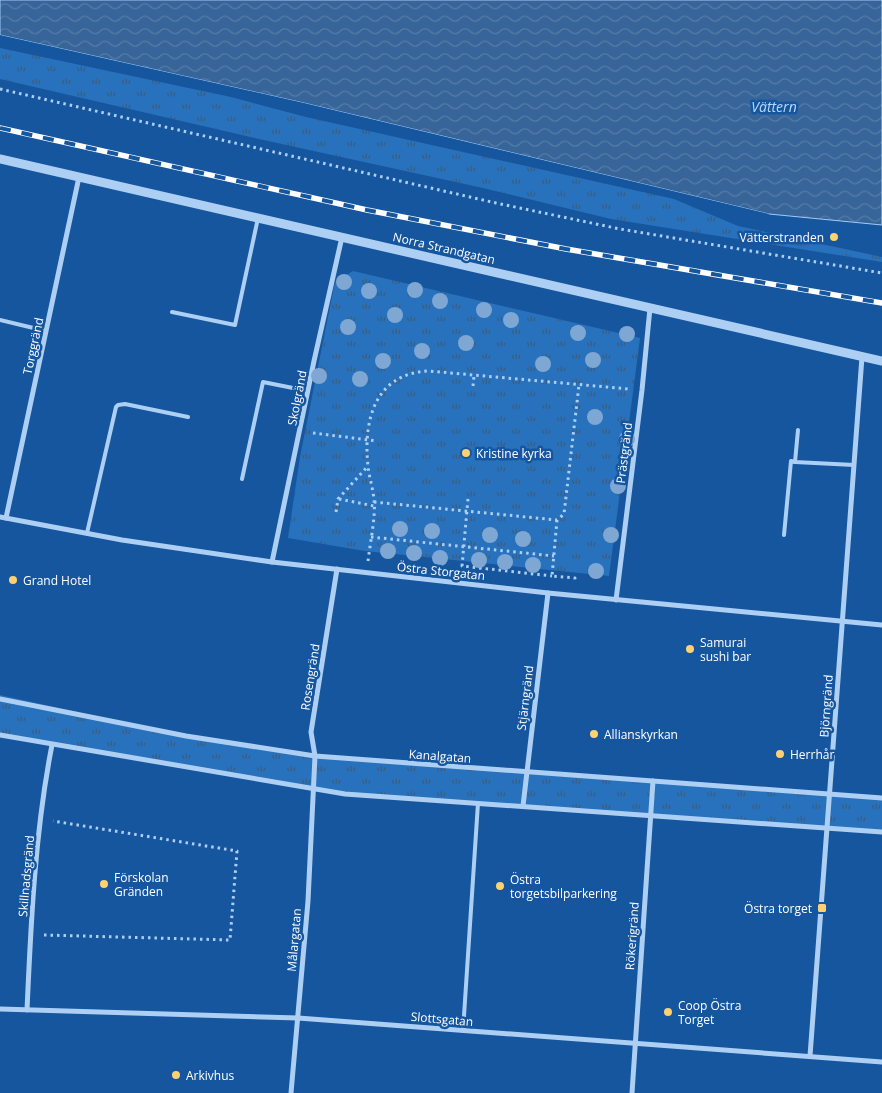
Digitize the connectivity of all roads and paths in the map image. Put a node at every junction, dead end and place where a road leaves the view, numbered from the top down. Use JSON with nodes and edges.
{"nodes":[{"id":1,"x":0,"y":89,"type":"edge"},
{"id":2,"x":0,"y":159,"type":"edge"},
{"id":3,"x":79,"y":177,"type":"junction"},
{"id":4,"x":258,"y":218,"type":"junction"},
{"id":5,"x":342,"y":237,"type":"junction"},
{"id":6,"x":882,"y":274,"type":"edge"},
{"id":7,"x":650,"y":308,"type":"junction"},
{"id":8,"x":172,"y":312,"type":"dead end"},
{"id":9,"x":0,"y":320,"type":"edge"},
{"id":10,"x":46,"y":331,"type":"junction"},
{"id":11,"x":862,"y":357,"type":"junction"},
{"id":12,"x":882,"y":361,"type":"edge"},
{"id":13,"x":474,"y":376,"type":"junction"},
{"id":14,"x":579,"y":385,"type":"junction"},
{"id":15,"x":473,"y":386,"type":"dead end"},
{"id":16,"x":642,"y":390,"type":"junction"},
{"id":17,"x":308,"y":391,"type":"junction"},
{"id":18,"x":188,"y":417,"type":"dead end"},
{"id":19,"x":798,"y":430,"type":"dead end"},
{"id":20,"x":300,"y":432,"type":"junction"},
{"id":21,"x":368,"y":439,"type":"junction"},
{"id":22,"x":376,"y":441,"type":"dead end"},
{"id":23,"x":795,"y":462,"type":"junction"},
{"id":24,"x":368,"y":465,"type":"junction"},
{"id":25,"x":854,"y":465,"type":"junction"},
{"id":26,"x":242,"y":479,"type":"dead end"},
{"id":27,"x":338,"y":499,"type":"junction"},
{"id":28,"x":468,"y":499,"type":"dead end"},
{"id":29,"x":374,"y":504,"type":"junction"},
{"id":30,"x":467,"y":511,"type":"junction"},
{"id":31,"x":336,"y":512,"type":"dead end"},
{"id":32,"x":0,"y":517,"type":"edge"},
{"id":33,"x":6,"y":518,"type":"junction"},
{"id":34,"x":557,"y":520,"type":"junction"},
{"id":35,"x":87,"y":533,"type":"junction"},
{"id":36,"x":784,"y":535,"type":"dead end"},
{"id":37,"x":370,"y":537,"type":"junction"},
{"id":38,"x":464,"y":547,"type":"junction"},
{"id":39,"x":369,"y":553,"type":"dead end"},
{"id":40,"x":554,"y":556,"type":"junction"},
{"id":41,"x":272,"y":562,"type":"junction"},
{"id":42,"x":337,"y":569,"type":"junction"},
{"id":43,"x":548,"y":593,"type":"junction"},
{"id":44,"x":616,"y":600,"type":"junction"},
{"id":45,"x":842,"y":622,"type":"junction"},
{"id":46,"x":882,"y":625,"type":"edge"},
{"id":47,"x":0,"y":699,"type":"edge"},
{"id":48,"x":0,"y":736,"type":"edge"},
{"id":49,"x":52,"y":745,"type":"junction"},
{"id":50,"x":315,"y":756,"type":"junction"},
{"id":51,"x":526,"y":772,"type":"junction"},
{"id":52,"x":653,"y":781,"type":"junction"},
{"id":53,"x":312,"y":789,"type":"junction"},
{"id":54,"x":830,"y":795,"type":"junction"},
{"id":55,"x":882,"y":798,"type":"edge"},
{"id":56,"x":478,"y":803,"type":"junction"},
{"id":57,"x":523,"y":806,"type":"junction"},
{"id":58,"x":650,"y":816,"type":"junction"},
{"id":59,"x":40,"y":819,"type":"junction"},
{"id":60,"x":827,"y":828,"type":"junction"},
{"id":61,"x":882,"y":832,"type":"edge"},
{"id":62,"x":31,"y":935,"type":"junction"},
{"id":63,"x":0,"y":1009,"type":"edge"},
{"id":64,"x":27,"y":1010,"type":"junction"},
{"id":65,"x":298,"y":1018,"type":"junction"},
{"id":66,"x":463,"y":1031,"type":"junction"},
{"id":67,"x":635,"y":1042,"type":"junction"},
{"id":68,"x":810,"y":1056,"type":"junction"},
{"id":69,"x":882,"y":1062,"type":"edge"},
{"id":70,"x":290,"y":1093,"type":"edge"},
{"id":71,"x":632,"y":1093,"type":"edge"}],
"edges":[{"from":1,"to":6,"type":"path"},
{"from":2,"to":3,"type":"street","name":"Norra Strandgatan"},
{"from":3,"to":4,"type":"street","name":"Norra Strandgatan"},
{"from":3,"to":10,"type":"street","name":"Torggränd"},
{"from":4,"to":5,"type":"street","name":"Norra Strandgatan"},
{"from":4,"to":8,"type":"lane"},
{"from":5,"to":7,"type":"street","name":"Norra Strandgatan"},
{"from":5,"to":17,"type":"street","name":"Skolgränd"},
{"from":7,"to":11,"type":"street","name":"Norra Strandgatan"},
{"from":7,"to":16,"type":"street","name":"Prästgränd"},
{"from":9,"to":10,"type":"lane"},
{"from":10,"to":33,"type":"street","name":"Torggränd"},
{"from":11,"to":12,"type":"street","name":"Norra Strandgatan"},
{"from":11,"to":25,"type":"street","name":"Björngränd"},
{"from":13,"to":14,"type":"path"},
{"from":13,"to":15,"type":"path"},
{"from":13,"to":21,"type":"path"},
{"from":14,"to":16,"type":"path"},
{"from":14,"to":34,"type":"path"},
{"from":16,"to":44,"type":"street","name":"Prästgränd"},
{"from":17,"to":20,"type":"street","name":"Skolgränd"},
{"from":17,"to":26,"type":"lane"},
{"from":18,"to":35,"type":"lane"},
{"from":19,"to":23,"type":"lane"},
{"from":20,"to":21,"type":"path"},
{"from":20,"to":41,"type":"street","name":"Skolgränd"},
{"from":21,"to":22,"type":"path"},
{"from":21,"to":24,"type":"path"},
{"from":23,"to":25,"type":"lane"},
{"from":23,"to":36,"type":"lane"},
{"from":24,"to":27,"type":"path"},
{"from":24,"to":29,"type":"path"},
{"from":25,"to":45,"type":"street","name":"Björngränd"},
{"from":27,"to":29,"type":"path"},
{"from":27,"to":31,"type":"path"},
{"from":28,"to":30,"type":"path"},
{"from":29,"to":30,"type":"path"},
{"from":29,"to":37,"type":"path"},
{"from":30,"to":34,"type":"path"},
{"from":30,"to":38,"type":"path"},
{"from":32,"to":33,"type":"street","name":"Östra Storgatan"},
{"from":33,"to":35,"type":"street","name":"Östra Storgatan"},
{"from":34,"to":40,"type":"path"},
{"from":35,"to":41,"type":"street","name":"Östra Storgatan"},
{"from":37,"to":38,"type":"path"},
{"from":37,"to":39,"type":"path"},
{"from":38,"to":40,"type":"path"},
{"from":38,"to":40,"type":"path"},
{"from":41,"to":42,"type":"street","name":"Östra Storgatan"},
{"from":42,"to":43,"type":"street","name":"Östra Storgatan"},
{"from":42,"to":50,"type":"street","name":"Rosengränd"},
{"from":43,"to":44,"type":"street","name":"Östra Storgatan"},
{"from":43,"to":51,"type":"street","name":"Stjärngränd"},
{"from":44,"to":45,"type":"street","name":"Östra Storgatan"},
{"from":45,"to":46,"type":"street","name":"Östra Storgatan"},
{"from":45,"to":54,"type":"street","name":"Björngränd"},
{"from":47,"to":50,"type":"street","name":"Kanalgatan"},
{"from":48,"to":49,"type":"street"},
{"from":49,"to":53,"type":"street"},
{"from":49,"to":59,"type":"street","name":"Skillnadsgränd"},
{"from":50,"to":51,"type":"street","name":"Kanalgatan"},
{"from":50,"to":53,"type":"street","name":"Rosengränd"},
{"from":51,"to":52,"type":"street","name":"Kanalgatan"},
{"from":51,"to":57,"type":"street","name":"Stjärngränd"},
{"from":52,"to":54,"type":"street","name":"Kanalgatan"},
{"from":52,"to":58,"type":"street","name":"Rökerigränd"},
{"from":53,"to":56,"type":"street"},
{"from":53,"to":65,"type":"street","name":"Målargatan"},
{"from":54,"to":55,"type":"street","name":"Kanalgatan"},
{"from":54,"to":60,"type":"street","name":"Björngränd"},
{"from":56,"to":57,"type":"street"},
{"from":56,"to":66,"type":"lane"},
{"from":57,"to":58,"type":"street"},
{"from":58,"to":60,"type":"street"},
{"from":58,"to":67,"type":"street","name":"Rökerigränd"},
{"from":59,"to":62,"type":"street","name":"Skillnadsgränd"},
{"from":59,"to":62,"type":"path"},
{"from":60,"to":61,"type":"street"},
{"from":60,"to":68,"type":"street","name":"Björngränd"},
{"from":62,"to":64,"type":"street","name":"Skillnadsgränd"},
{"from":63,"to":64,"type":"street","name":"Slottsgatan"},
{"from":64,"to":65,"type":"street","name":"Slottsgatan"},
{"from":65,"to":66,"type":"street","name":"Slottsgatan"},
{"from":65,"to":70,"type":"street","name":"Målargatan"},
{"from":66,"to":67,"type":"street","name":"Slottsgatan"},
{"from":67,"to":68,"type":"street","name":"Slottsgatan"},
{"from":67,"to":71,"type":"street","name":"Rökerigränd"},
{"from":68,"to":69,"type":"street","name":"Slottsgatan"}]}
